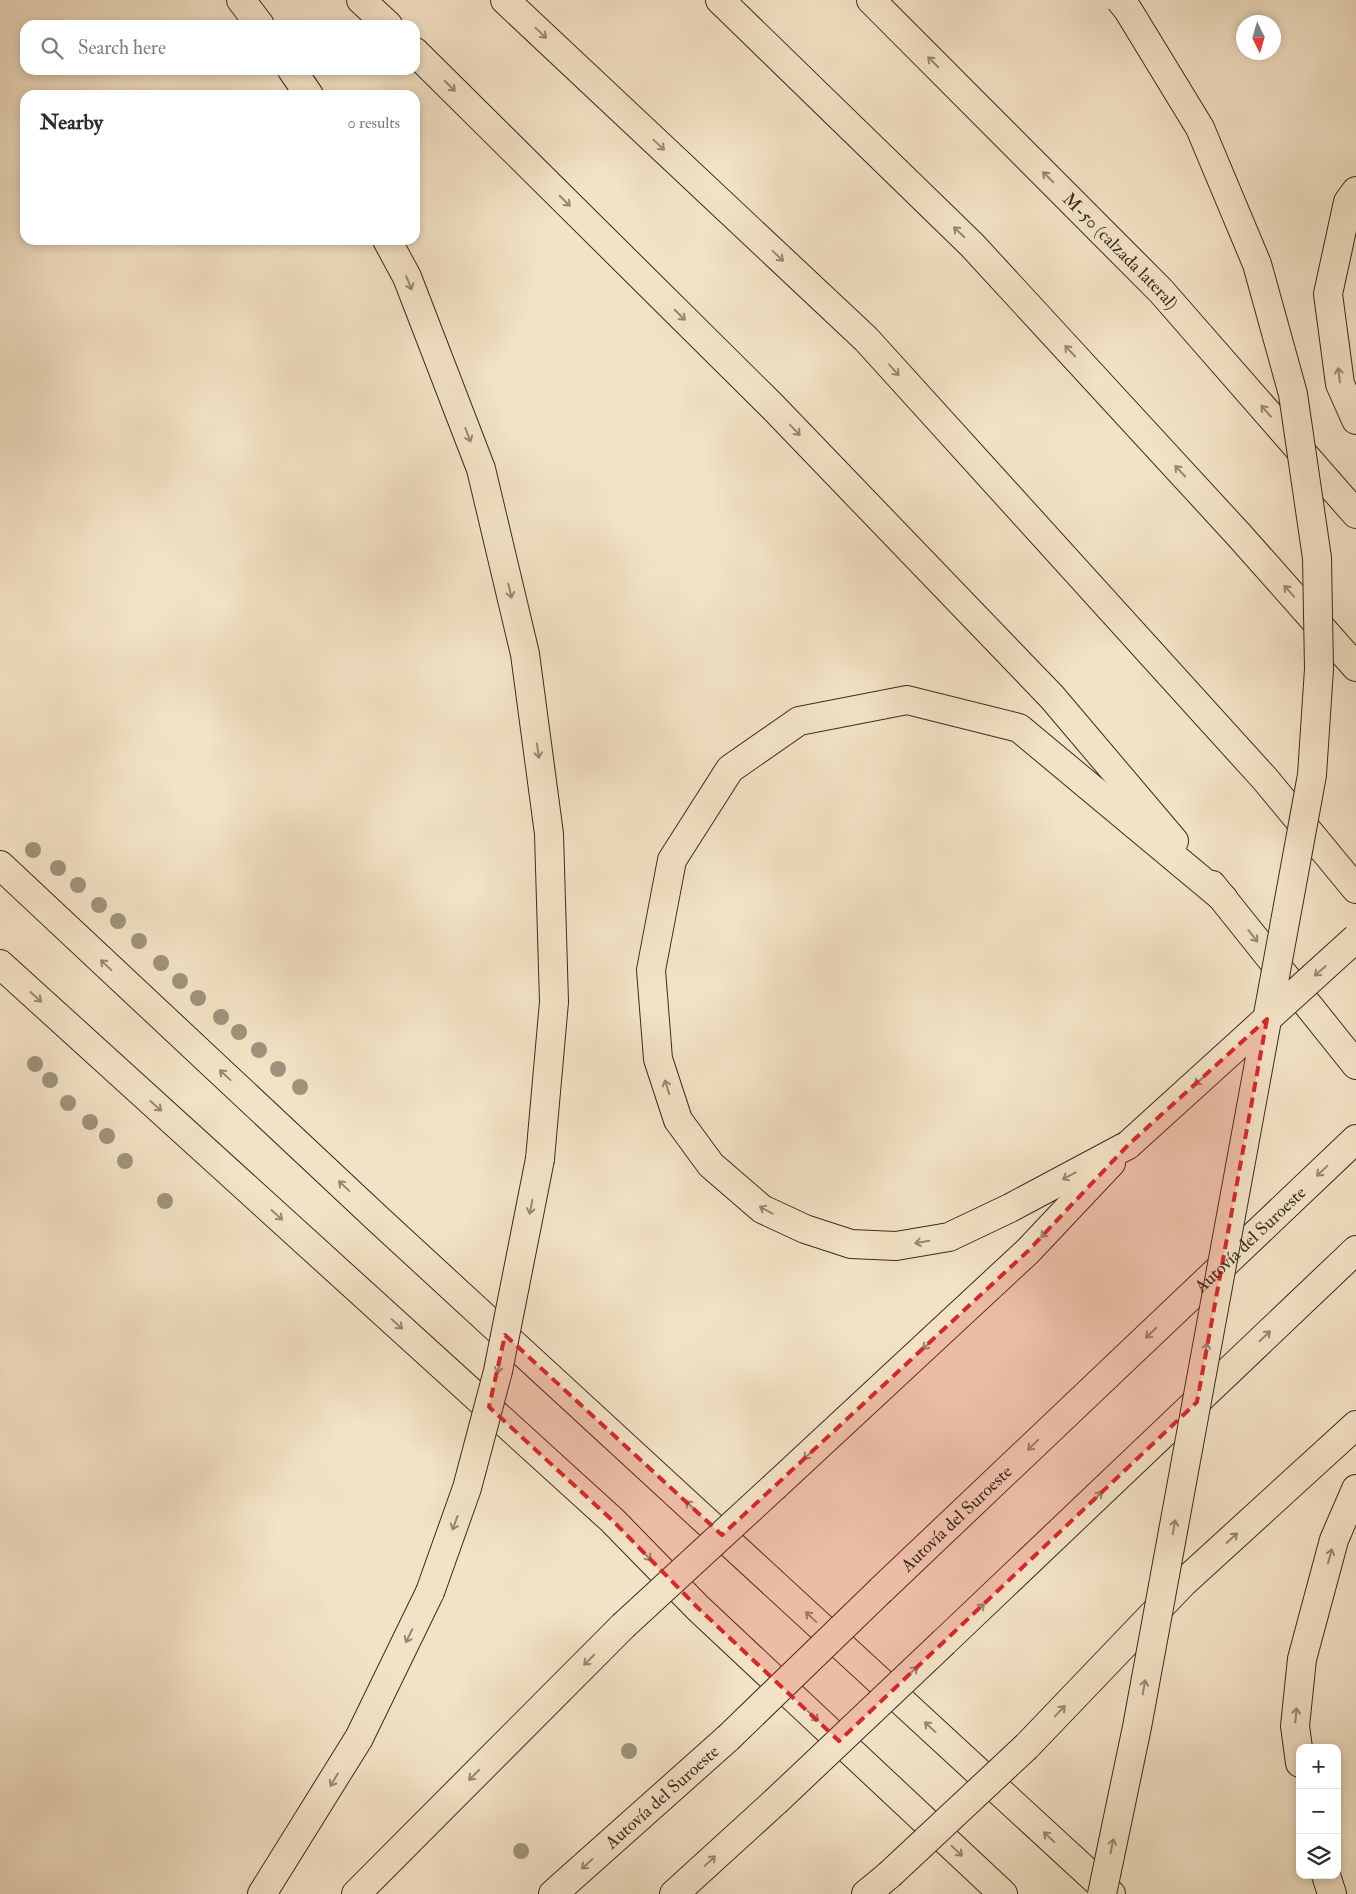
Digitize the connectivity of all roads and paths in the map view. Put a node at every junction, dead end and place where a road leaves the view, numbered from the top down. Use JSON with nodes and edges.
{"nodes":[{"id":1,"x":242,"y":0,"type":"edge"},
{"id":2,"x":360,"y":0,"type":"edge"},
{"id":3,"x":506,"y":0,"type":"edge"},
{"id":4,"x":720,"y":0,"type":"edge"},
{"id":5,"x":871,"y":0,"type":"edge"},
{"id":6,"x":1120,"y":0,"type":"edge"},
{"id":7,"x":256,"y":20,"type":"edge"},
{"id":8,"x":382,"y":20,"type":"edge"},
{"id":9,"x":420,"y":57,"type":"edge"},
{"id":10,"x":295,"y":75,"type":"edge"},
{"id":11,"x":306,"y":90,"type":"edge"},
{"id":12,"x":1356,"y":191,"type":"edge"},
{"id":13,"x":390,"y":245,"type":"edge"},
{"id":14,"x":1356,"y":420,"type":"edge"},
{"id":15,"x":1356,"y":514,"type":"edge"},
{"id":16,"x":1356,"y":667,"type":"edge"},
{"id":17,"x":0,"y":866,"type":"edge"},
{"id":18,"x":1356,"y":889,"type":"edge"},
{"id":19,"x":1223,"y":898,"type":"junction"},
{"id":20,"x":1356,"y":938,"type":"edge"},
{"id":21,"x":0,"y":964,"type":"edge"},
{"id":22,"x":1356,"y":1065,"type":"edge"},
{"id":23,"x":1356,"y":1139,"type":"edge"},
{"id":24,"x":1128,"y":1146,"type":"junction"},
{"id":25,"x":1356,"y":1250,"type":"edge"},
{"id":26,"x":1356,"y":1425,"type":"edge"},
{"id":27,"x":1356,"y":1489,"type":"edge"},
{"id":28,"x":1297,"y":1744,"type":"edge"},
{"id":29,"x":1327,"y":1879,"type":"edge"},
{"id":30,"x":262,"y":1894,"type":"edge"},
{"id":31,"x":356,"y":1894,"type":"edge"},
{"id":32,"x":553,"y":1894,"type":"edge"},
{"id":33,"x":674,"y":1894,"type":"edge"},
{"id":34,"x":866,"y":1894,"type":"edge"},
{"id":35,"x":1003,"y":1894,"type":"edge"},
{"id":36,"x":1102,"y":1894,"type":"edge"},
{"id":37,"x":1111,"y":1894,"type":"edge"},
{"id":38,"x":1332,"y":1894,"type":"edge"}],
"edges":[{"from":1,"to":7,"type":"highway"},
{"from":2,"to":8,"type":"highway"},
{"from":3,"to":18,"type":"highway","one_way":true},
{"from":16,"to":4,"type":"highway","one_way":true},
{"from":15,"to":5,"type":"highway","name":"M-50 (calzada lateral)","one_way":true},
{"from":36,"to":6,"type":"highway","one_way":true,"bridge":true},
{"from":9,"to":19,"type":"highway","one_way":true},
{"from":10,"to":11,"type":"highway"},
{"from":14,"to":12,"type":"highway","one_way":true},
{"from":13,"to":30,"type":"highway","one_way":true,"bridge":true},
{"from":37,"to":17,"type":"highway","one_way":true},
{"from":19,"to":22,"type":"highway","one_way":true},
{"from":24,"to":19,"type":"highway","one_way":true},
{"from":20,"to":24,"type":"highway","one_way":true,"bridge":true},
{"from":21,"to":35,"type":"highway","one_way":true},
{"from":23,"to":32,"type":"highway","name":"Autovía del Suroeste","one_way":true,"bridge":true},
{"from":24,"to":31,"type":"highway","one_way":true,"bridge":true},
{"from":33,"to":25,"type":"highway","one_way":true,"bridge":true},
{"from":34,"to":26,"type":"highway","one_way":true,"bridge":true},
{"from":28,"to":27,"type":"highway","one_way":true},
{"from":29,"to":38,"type":"highway"}]}
